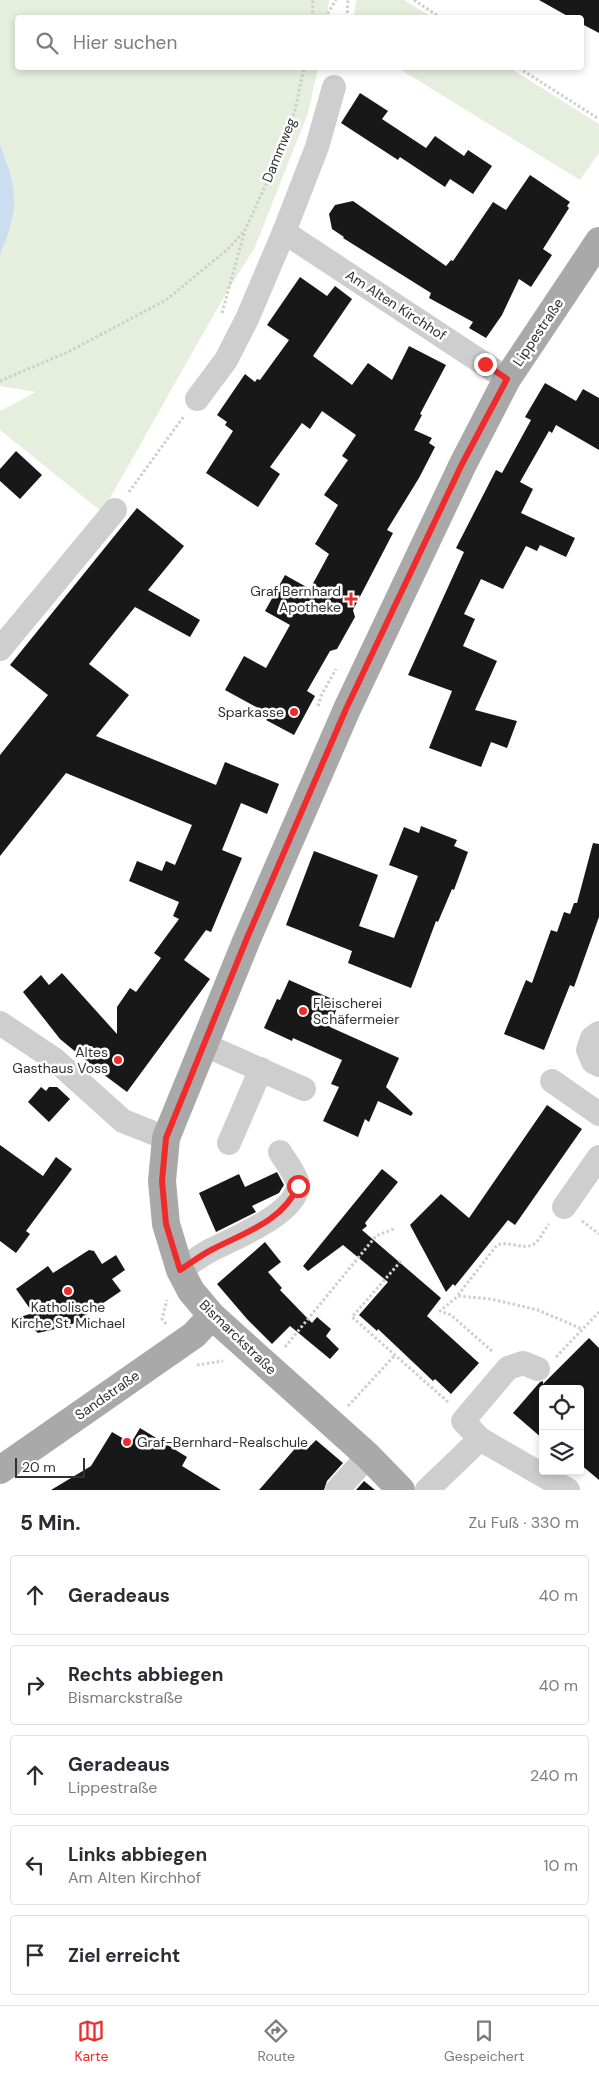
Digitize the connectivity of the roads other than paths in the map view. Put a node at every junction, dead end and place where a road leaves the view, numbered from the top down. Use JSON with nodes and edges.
{"nodes":[{"id":1,"x":334,"y":87,"type":"dead end"},
{"id":2,"x":284,"y":232,"type":"junction"},
{"id":3,"x":599,"y":241,"type":"edge"},
{"id":4,"x":507,"y":379,"type":"junction"},
{"id":5,"x":197,"y":399,"type":"dead end"},
{"id":6,"x":115,"y":510,"type":"dead end"},
{"id":7,"x":0,"y":649,"type":"edge"},
{"id":8,"x":0,"y":1023,"type":"edge"},
{"id":9,"x":599,"y":1033,"type":"edge"},
{"id":10,"x":205,"y":1045,"type":"junction"},
{"id":11,"x":599,"y":1065,"type":"edge"},
{"id":12,"x":260,"y":1069,"type":"junction"},
{"id":13,"x":552,"y":1081,"type":"dead end"},
{"id":14,"x":304,"y":1089,"type":"dead end"},
{"id":15,"x":599,"y":1114,"type":"edge"},
{"id":16,"x":166,"y":1138,"type":"junction"},
{"id":17,"x":229,"y":1143,"type":"dead end"},
{"id":18,"x":280,"y":1152,"type":"dead end"},
{"id":19,"x":599,"y":1157,"type":"edge"},
{"id":20,"x":564,"y":1207,"type":"road end"},
{"id":21,"x":180,"y":1270,"type":"junction"},
{"id":22,"x":212,"y":1316,"type":"junction"},
{"id":23,"x":538,"y":1369,"type":"road end"},
{"id":24,"x":480,"y":1439,"type":"junction"},
{"id":25,"x":368,"y":1456,"type":"junction"},
{"id":26,"x":0,"y":1470,"type":"edge"},
{"id":27,"x":337,"y":1490,"type":"edge"},
{"id":28,"x":401,"y":1490,"type":"edge"},
{"id":29,"x":427,"y":1490,"type":"edge"},
{"id":30,"x":568,"y":1490,"type":"edge"}],
"edges":[{"from":1,"to":2,"type":"street"},
{"from":2,"to":4,"type":"street","name":"Am Alten Kirchhof"},
{"from":2,"to":5,"type":"street"},
{"from":3,"to":4,"type":"main road","name":"Lippestraße"},
{"from":4,"to":10,"type":"main road","name":"Lippestraße"},
{"from":6,"to":7,"type":"street"},
{"from":8,"to":16,"type":"street"},
{"from":9,"to":11,"type":"street"},
{"from":10,"to":12,"type":"street"},
{"from":10,"to":16,"type":"main road","name":"Lippestraße"},
{"from":12,"to":14,"type":"street"},
{"from":12,"to":17,"type":"street"},
{"from":13,"to":15,"type":"street"},
{"from":16,"to":21,"type":"main road","name":"Bismarckstraße"},
{"from":18,"to":21,"type":"street"},
{"from":19,"to":20,"type":"street"},
{"from":21,"to":22,"type":"main road","name":"Bismarckstraße"},
{"from":22,"to":25,"type":"main road","name":"Bismarckstraße"},
{"from":22,"to":26,"type":"main road","name":"Sandstraße"},
{"from":23,"to":24,"type":"street"},
{"from":24,"to":29,"type":"street"},
{"from":24,"to":30,"type":"street"},
{"from":25,"to":27,"type":"street"},
{"from":25,"to":28,"type":"main road","name":"Bismarckstraße"}]}
